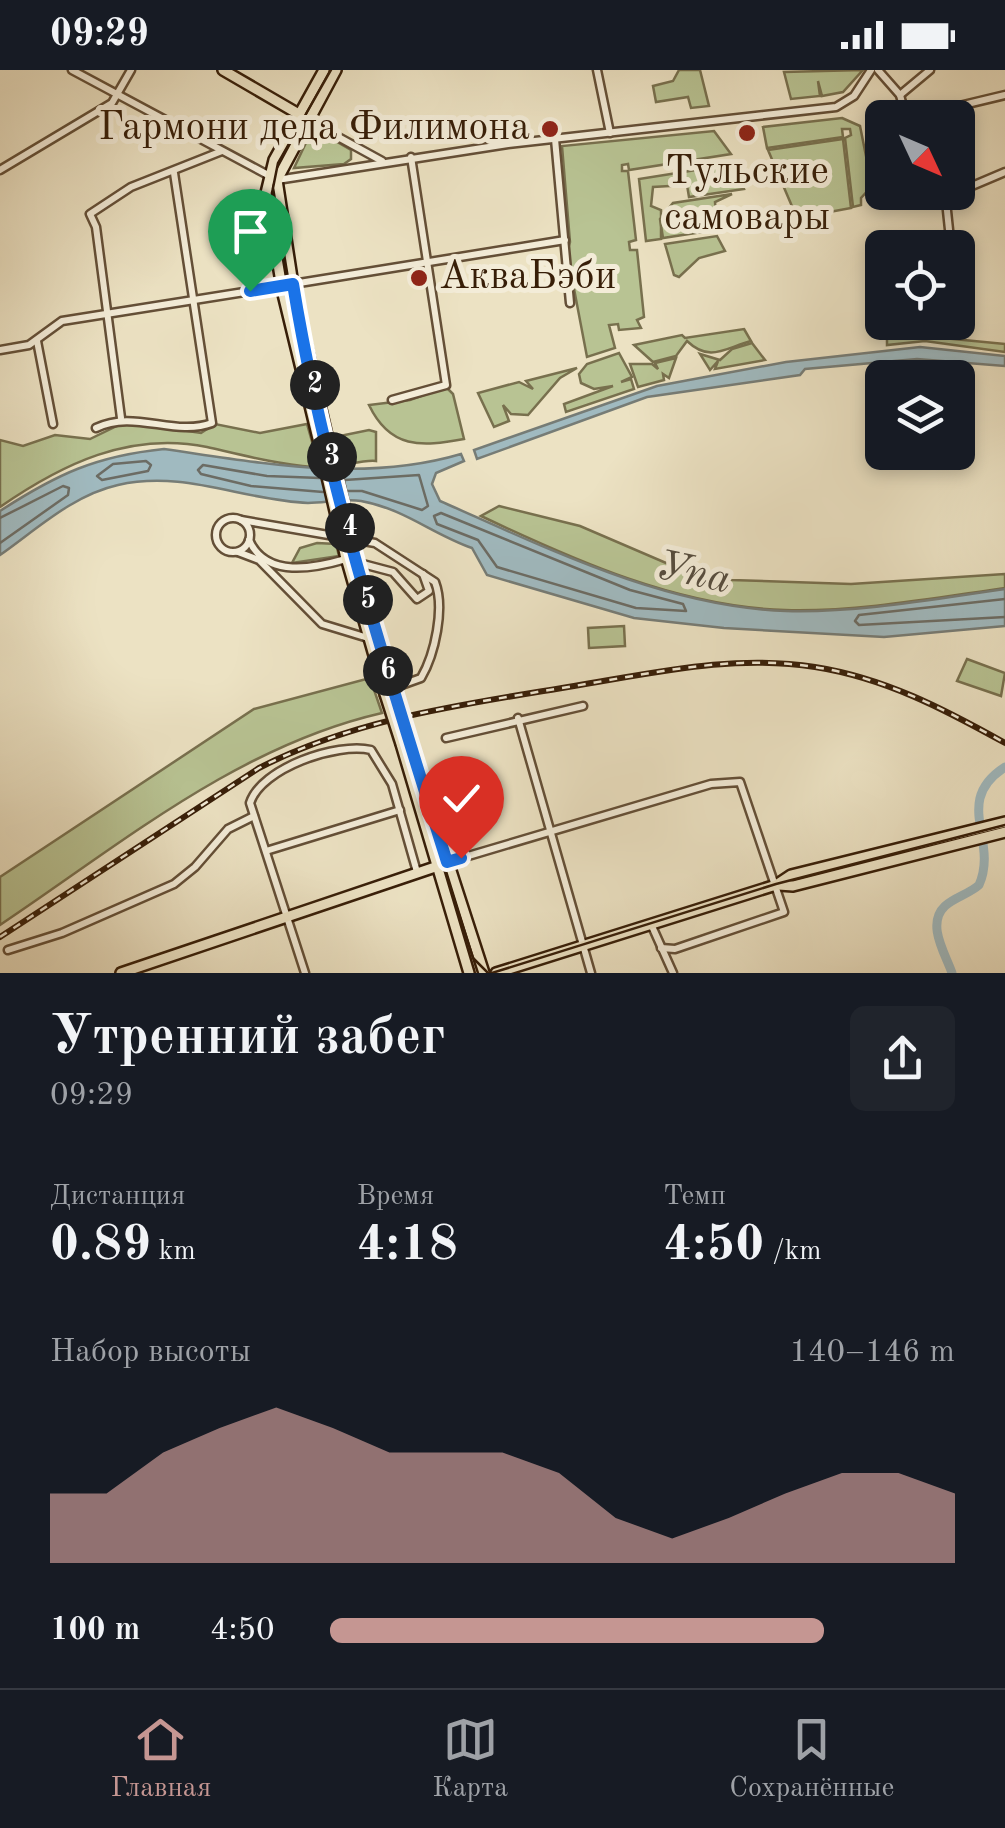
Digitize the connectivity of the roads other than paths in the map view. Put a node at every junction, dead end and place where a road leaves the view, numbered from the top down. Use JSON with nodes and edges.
{"nodes":[{"id":1,"x":72,"y":70,"type":"edge"},
{"id":2,"x":131,"y":70,"type":"edge"},
{"id":3,"x":222,"y":70,"type":"edge"},
{"id":4,"x":324,"y":70,"type":"edge"},
{"id":5,"x":336,"y":70,"type":"edge"},
{"id":6,"x":597,"y":70,"type":"edge"},
{"id":7,"x":875,"y":70,"type":"edge"},
{"id":8,"x":930,"y":70,"type":"edge"},
{"id":9,"x":120,"y":94,"type":"junction"},
{"id":10,"x":900,"y":95,"type":"junction"},
{"id":11,"x":1005,"y":95,"type":"edge"},
{"id":12,"x":902,"y":100,"type":"edge"},
{"id":13,"x":975,"y":103,"type":"edge"},
{"id":14,"x":304,"y":117,"type":"junction"},
{"id":15,"x":610,"y":133,"type":"junction"},
{"id":16,"x":555,"y":139,"type":"junction"},
{"id":17,"x":354,"y":146,"type":"junction"},
{"id":18,"x":222,"y":152,"type":"junction"},
{"id":19,"x":411,"y":157,"type":"junction"},
{"id":20,"x":384,"y":162,"type":"junction"},
{"id":21,"x":347,"y":168,"type":"junction"},
{"id":22,"x":0,"y":170,"type":"edge"},
{"id":23,"x":174,"y":172,"type":"junction"},
{"id":24,"x":1005,"y":172,"type":"edge"},
{"id":25,"x":272,"y":178,"type":"junction"},
{"id":26,"x":975,"y":184,"type":"edge"},
{"id":27,"x":565,"y":240,"type":"junction"},
{"id":28,"x":426,"y":262,"type":"junction"},
{"id":29,"x":288,"y":285,"type":"junction"},
{"id":30,"x":193,"y":300,"type":"junction"},
{"id":31,"x":570,"y":302,"type":"dead end"},
{"id":32,"x":108,"y":314,"type":"junction"},
{"id":33,"x":37,"y":341,"type":"junction"},
{"id":34,"x":0,"y":350,"type":"edge"},
{"id":35,"x":392,"y":400,"type":"dead end"},
{"id":36,"x":122,"y":418,"type":"junction"},
{"id":37,"x":53,"y":424,"type":"dead end"},
{"id":38,"x":96,"y":428,"type":"dead end"},
{"id":39,"x":241,"y":520,"type":"junction"},
{"id":40,"x":270,"y":526,"type":"junction"},
{"id":41,"x":250,"y":539,"type":"junction"},
{"id":42,"x":238,"y":552,"type":"junction"},
{"id":43,"x":351,"y":557,"type":"junction"},
{"id":44,"x":422,"y":573,"type":"junction"},
{"id":45,"x":368,"y":638,"type":"junction"},
{"id":46,"x":391,"y":691,"type":"junction"},
{"id":47,"x":583,"y":706,"type":"dead end"},
{"id":48,"x":518,"y":718,"type":"junction"},
{"id":49,"x":446,"y":738,"type":"dead end"},
{"id":50,"x":400,"y":810,"type":"junction"},
{"id":51,"x":254,"y":816,"type":"junction"},
{"id":52,"x":1005,"y":822,"type":"edge"},
{"id":53,"x":547,"y":832,"type":"junction"},
{"id":54,"x":1005,"y":832,"type":"edge"},
{"id":55,"x":970,"y":836,"type":"junction"},
{"id":56,"x":266,"y":851,"type":"junction"},
{"id":57,"x":882,"y":852,"type":"junction"},
{"id":58,"x":890,"y":861,"type":"junction"},
{"id":59,"x":443,"y":864,"type":"junction"},
{"id":60,"x":417,"y":872,"type":"junction"},
{"id":61,"x":776,"y":885,"type":"junction"},
{"id":62,"x":287,"y":916,"type":"junction"},
{"id":63,"x":651,"y":923,"type":"junction"},
{"id":64,"x":582,"y":948,"type":"junction"},
{"id":65,"x":660,"y":948,"type":"junction"},
{"id":66,"x":8,"y":950,"type":"dead end"},
{"id":67,"x":121,"y":973,"type":"edge"},
{"id":68,"x":305,"y":973,"type":"edge"},
{"id":69,"x":470,"y":973,"type":"edge"},
{"id":70,"x":484,"y":973,"type":"edge"},
{"id":71,"x":496,"y":973,"type":"edge"},
{"id":72,"x":591,"y":973,"type":"edge"},
{"id":73,"x":673,"y":973,"type":"edge"}],
"edges":[{"from":1,"to":9,"type":"street"},
{"from":2,"to":9,"type":"street"},
{"from":3,"to":14,"type":"main road"},
{"from":4,"to":14,"type":"main road"},
{"from":5,"to":14,"type":"main road"},
{"from":6,"to":15,"type":"street"},
{"from":7,"to":10,"type":"street"},
{"from":7,"to":15,"type":"street"},
{"from":8,"to":10,"type":"street"},
{"from":9,"to":18,"type":"street"},
{"from":9,"to":22,"type":"street"},
{"from":10,"to":12,"type":"street"},
{"from":11,"to":13,"type":"street"},
{"from":14,"to":17,"type":"street"},
{"from":14,"to":25,"type":"main road"},
{"from":15,"to":16,"type":"street"},
{"from":16,"to":19,"type":"street"},
{"from":16,"to":27,"type":"street"},
{"from":17,"to":20,"type":"street"},
{"from":17,"to":21,"type":"street"},
{"from":18,"to":23,"type":"street"},
{"from":18,"to":25,"type":"street"},
{"from":19,"to":20,"type":"street"},
{"from":19,"to":28,"type":"street"},
{"from":20,"to":21,"type":"street"},
{"from":21,"to":25,"type":"street"},
{"from":23,"to":30,"type":"street"},
{"from":23,"to":32,"type":"street"},
{"from":24,"to":26,"type":"street"},
{"from":25,"to":29,"type":"main road"},
{"from":27,"to":28,"type":"street"},
{"from":27,"to":31,"type":"street"},
{"from":28,"to":29,"type":"street"},
{"from":28,"to":35,"type":"street"},
{"from":29,"to":30,"type":"street"},
{"from":29,"to":43,"type":"main road","bridge":true},
{"from":30,"to":32,"type":"street"},
{"from":30,"to":36,"type":"street"},
{"from":32,"to":33,"type":"street"},
{"from":32,"to":36,"type":"street"},
{"from":33,"to":34,"type":"street"},
{"from":33,"to":37,"type":"street"},
{"from":36,"to":38,"type":"street"},
{"from":39,"to":40,"type":"street"},
{"from":39,"to":41,"type":"street"},
{"from":39,"to":42,"type":"street"},
{"from":40,"to":41,"type":"street"},
{"from":40,"to":44,"type":"street"},
{"from":41,"to":42,"type":"street"},
{"from":41,"to":43,"type":"street"},
{"from":42,"to":45,"type":"street"},
{"from":43,"to":44,"type":"street"},
{"from":43,"to":45,"type":"main road"},
{"from":43,"to":46,"type":"main road"},
{"from":44,"to":46,"type":"street"},
{"from":45,"to":46,"type":"main road"},
{"from":46,"to":59,"type":"main road","bridge":true},
{"from":47,"to":48,"type":"street"},
{"from":48,"to":49,"type":"street"},
{"from":48,"to":53,"type":"street"},
{"from":50,"to":51,"type":"street"},
{"from":50,"to":56,"type":"street"},
{"from":50,"to":60,"type":"street"},
{"from":51,"to":56,"type":"street"},
{"from":51,"to":66,"type":"street"},
{"from":52,"to":55,"type":"main road"},
{"from":53,"to":59,"type":"street"},
{"from":53,"to":61,"type":"street"},
{"from":53,"to":64,"type":"street"},
{"from":54,"to":55,"type":"main road"},
{"from":55,"to":57,"type":"main road"},
{"from":55,"to":58,"type":"main road"},
{"from":56,"to":62,"type":"street"},
{"from":57,"to":58,"type":"main road"},
{"from":57,"to":61,"type":"main road"},
{"from":58,"to":61,"type":"main road"},
{"from":59,"to":60,"type":"main road"},
{"from":59,"to":69,"type":"main road"},
{"from":59,"to":70,"type":"main road"},
{"from":60,"to":62,"type":"main road"},
{"from":61,"to":63,"type":"main road"},
{"from":61,"to":65,"type":"street"},
{"from":62,"to":67,"type":"main road"},
{"from":62,"to":68,"type":"street"},
{"from":63,"to":64,"type":"main road"},
{"from":63,"to":65,"type":"street"},
{"from":64,"to":71,"type":"main road"},
{"from":64,"to":72,"type":"street"},
{"from":65,"to":73,"type":"street"}]}
